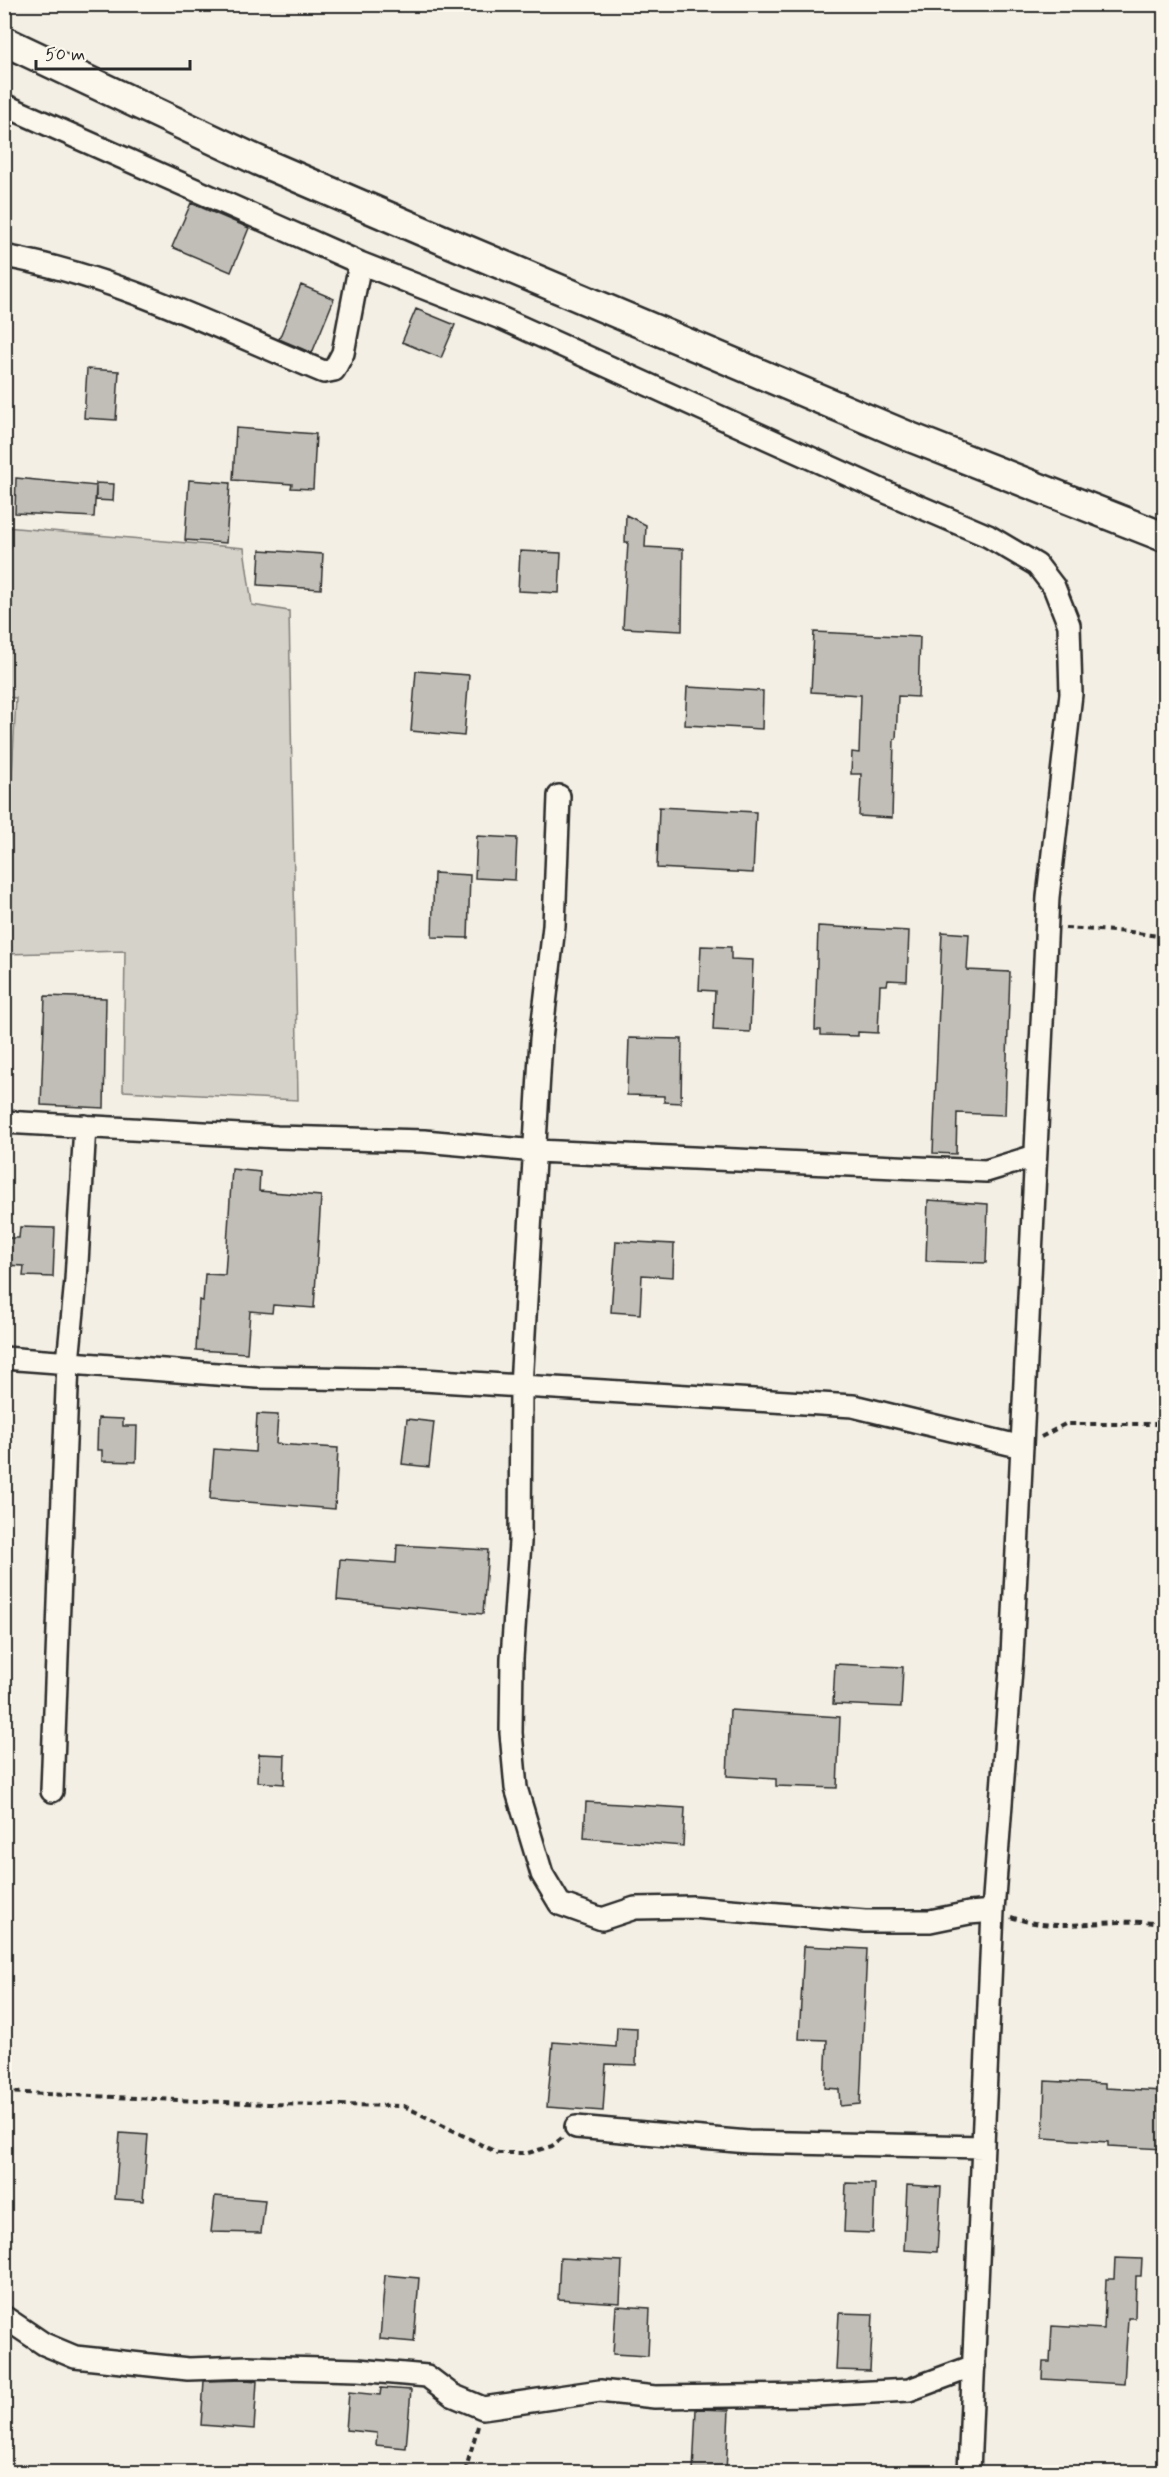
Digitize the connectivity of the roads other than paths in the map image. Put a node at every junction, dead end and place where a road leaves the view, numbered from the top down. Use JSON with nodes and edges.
{"nodes":[{"id":1,"x":4,"y":41,"type":"edge"},
{"id":2,"x":4,"y":105,"type":"edge"},
{"id":3,"x":4,"y":256,"type":"edge"},
{"id":4,"x":360,"y":263,"type":"junction"},
{"id":5,"x":1164,"y":537,"type":"edge"},
{"id":6,"x":559,"y":796,"type":"dead end"},
{"id":7,"x":4,"y":1122,"type":"edge"},
{"id":8,"x":85,"y":1126,"type":"junction"},
{"id":9,"x":536,"y":1151,"type":"junction"},
{"id":10,"x":1035,"y":1156,"type":"junction"},
{"id":11,"x":4,"y":1358,"type":"edge"},
{"id":12,"x":68,"y":1362,"type":"junction"},
{"id":13,"x":521,"y":1386,"type":"junction"},
{"id":14,"x":1022,"y":1447,"type":"junction"},
{"id":15,"x":52,"y":1791,"type":"dead end"},
{"id":16,"x":993,"y":1911,"type":"junction"},
{"id":17,"x":576,"y":2127,"type":"road end"},
{"id":18,"x":983,"y":2147,"type":"junction"},
{"id":19,"x":4,"y":2317,"type":"edge"},
{"id":20,"x":974,"y":2366,"type":"junction"},
{"id":21,"x":969,"y":2472,"type":"edge"}],
"edges":[{"from":1,"to":5,"type":"main road"},
{"from":2,"to":4,"type":"street"},
{"from":3,"to":4,"type":"street"},
{"from":4,"to":10,"type":"street"},
{"from":6,"to":9,"type":"street"},
{"from":7,"to":8,"type":"street"},
{"from":8,"to":9,"type":"street"},
{"from":8,"to":12,"type":"street"},
{"from":9,"to":10,"type":"street"},
{"from":9,"to":13,"type":"street"},
{"from":10,"to":14,"type":"street"},
{"from":11,"to":12,"type":"street"},
{"from":12,"to":13,"type":"street"},
{"from":12,"to":15,"type":"street"},
{"from":13,"to":14,"type":"street"},
{"from":13,"to":16,"type":"street"},
{"from":14,"to":16,"type":"street"},
{"from":16,"to":18,"type":"street"},
{"from":17,"to":18,"type":"street"},
{"from":18,"to":20,"type":"street"},
{"from":19,"to":20,"type":"street"},
{"from":20,"to":21,"type":"street"}]}
